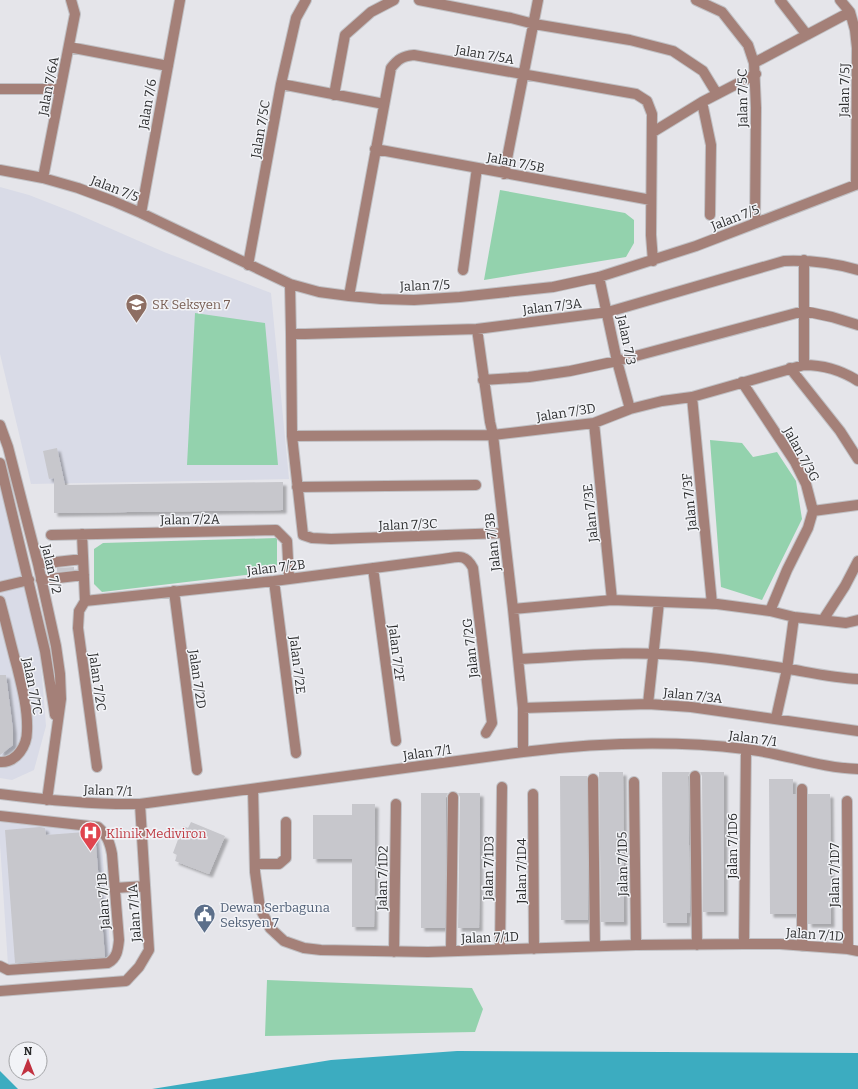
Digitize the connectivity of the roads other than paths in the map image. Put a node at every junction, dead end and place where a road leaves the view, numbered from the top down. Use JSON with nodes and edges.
{"nodes":[{"id":1,"x":71,"y":0,"type":"edge"},
{"id":2,"x":180,"y":0,"type":"edge"},
{"id":3,"x":306,"y":0,"type":"edge"},
{"id":4,"x":394,"y":0,"type":"edge"},
{"id":5,"x":419,"y":0,"type":"edge"},
{"id":6,"x":538,"y":0,"type":"edge"},
{"id":7,"x":696,"y":0,"type":"edge"},
{"id":8,"x":780,"y":0,"type":"edge"},
{"id":9,"x":840,"y":0,"type":"edge"},
{"id":10,"x":850,"y":12,"type":"junction"},
{"id":11,"x":534,"y":24,"type":"junction"},
{"id":12,"x":807,"y":35,"type":"junction"},
{"id":13,"x":69,"y":48,"type":"junction"},
{"id":14,"x":754,"y":63,"type":"junction"},
{"id":15,"x":168,"y":66,"type":"junction"},
{"id":16,"x":524,"y":74,"type":"junction"},
{"id":17,"x":756,"y":74,"type":"junction"},
{"id":18,"x":282,"y":84,"type":"junction"},
{"id":19,"x":0,"y":89,"type":"edge"},
{"id":20,"x":60,"y":89,"type":"junction"},
{"id":21,"x":717,"y":94,"type":"junction"},
{"id":22,"x":334,"y":95,"type":"junction"},
{"id":23,"x":702,"y":102,"type":"junction"},
{"id":24,"x":384,"y":104,"type":"junction"},
{"id":25,"x":653,"y":132,"type":"junction"},
{"id":26,"x":376,"y":150,"type":"junction"},
{"id":27,"x":477,"y":168,"type":"junction"},
{"id":28,"x":0,"y":170,"type":"edge"},
{"id":29,"x":504,"y":174,"type":"junction"},
{"id":30,"x":43,"y":178,"type":"junction"},
{"id":31,"x":857,"y":184,"type":"edge"},
{"id":32,"x":651,"y":200,"type":"junction"},
{"id":33,"x":141,"y":213,"type":"junction"},
{"id":34,"x":710,"y":215,"type":"dead end"},
{"id":35,"x":755,"y":223,"type":"junction"},
{"id":36,"x":653,"y":260,"type":"junction"},
{"id":37,"x":804,"y":260,"type":"junction"},
{"id":38,"x":248,"y":265,"type":"junction"},
{"id":39,"x":463,"y":270,"type":"dead end"},
{"id":40,"x":858,"y":270,"type":"edge"},
{"id":41,"x":599,"y":277,"type":"junction"},
{"id":42,"x":290,"y":284,"type":"junction"},
{"id":43,"x":350,"y":296,"type":"junction"},
{"id":44,"x":804,"y":311,"type":"junction"},
{"id":45,"x":608,"y":312,"type":"junction"},
{"id":46,"x":858,"y":325,"type":"edge"},
{"id":47,"x":477,"y":329,"type":"junction"},
{"id":48,"x":291,"y":334,"type":"junction"},
{"id":49,"x":617,"y":361,"type":"junction"},
{"id":50,"x":804,"y":365,"type":"junction"},
{"id":51,"x":790,"y":368,"type":"junction"},
{"id":52,"x":484,"y":380,"type":"junction"},
{"id":53,"x":858,"y":381,"type":"edge"},
{"id":54,"x":742,"y":382,"type":"junction"},
{"id":55,"x":692,"y":397,"type":"junction"},
{"id":56,"x":630,"y":409,"type":"junction"},
{"id":57,"x":594,"y":423,"type":"junction"},
{"id":58,"x":0,"y":424,"type":"edge"},
{"id":59,"x":493,"y":435,"type":"junction"},
{"id":60,"x":292,"y":436,"type":"junction"},
{"id":61,"x":858,"y":459,"type":"edge"},
{"id":62,"x":0,"y":463,"type":"edge"},
{"id":63,"x":476,"y":485,"type":"dead end"},
{"id":64,"x":298,"y":487,"type":"junction"},
{"id":65,"x":858,"y":505,"type":"edge"},
{"id":66,"x":813,"y":511,"type":"junction"},
{"id":67,"x":504,"y":533,"type":"junction"},
{"id":68,"x":82,"y":534,"type":"junction"},
{"id":69,"x":51,"y":535,"type":"dead end"},
{"id":70,"x":83,"y":559,"type":"junction"},
{"id":71,"x":469,"y":560,"type":"joint"},
{"id":72,"x":858,"y":561,"type":"edge"},
{"id":73,"x":38,"y":564,"type":"junction"},
{"id":74,"x":373,"y":568,"type":"junction"},
{"id":75,"x":84,"y":575,"type":"junction"},
{"id":76,"x":288,"y":578,"type":"junction"},
{"id":77,"x":29,"y":580,"type":"junction"},
{"id":78,"x":41,"y":580,"type":"junction"},
{"id":79,"x":274,"y":581,"type":"junction"},
{"id":80,"x":0,"y":588,"type":"edge"},
{"id":81,"x":174,"y":591,"type":"junction"},
{"id":82,"x":612,"y":600,"type":"junction"},
{"id":83,"x":0,"y":601,"type":"edge"},
{"id":84,"x":85,"y":601,"type":"junction"},
{"id":85,"x":659,"y":602,"type":"junction"},
{"id":86,"x":712,"y":604,"type":"junction"},
{"id":87,"x":513,"y":609,"type":"junction"},
{"id":88,"x":770,"y":611,"type":"junction"},
{"id":89,"x":794,"y":616,"type":"junction"},
{"id":90,"x":823,"y":620,"type":"junction"},
{"id":91,"x":858,"y":620,"type":"edge"},
{"id":92,"x":653,"y":652,"type":"junction"},
{"id":93,"x":518,"y":659,"type":"junction"},
{"id":94,"x":787,"y":669,"type":"junction"},
{"id":95,"x":858,"y":679,"type":"edge"},
{"id":96,"x":648,"y":704,"type":"junction"},
{"id":97,"x":523,"y":708,"type":"junction"},
{"id":98,"x":776,"y":718,"type":"junction"},
{"id":99,"x":56,"y":723,"type":"junction"},
{"id":100,"x":858,"y":731,"type":"edge"},
{"id":101,"x":486,"y":733,"type":"dead end"},
{"id":102,"x":396,"y":741,"type":"dead end"},
{"id":103,"x":746,"y":749,"type":"junction"},
{"id":104,"x":523,"y":752,"type":"junction"},
{"id":105,"x":296,"y":753,"type":"dead end"},
{"id":106,"x":0,"y":762,"type":"edge"},
{"id":107,"x":96,"y":767,"type":"dead end"},
{"id":108,"x":858,"y":769,"type":"edge"},
{"id":109,"x":197,"y":770,"type":"dead end"},
{"id":110,"x":695,"y":776,"type":"dead end"},
{"id":111,"x":593,"y":779,"type":"dead end"},
{"id":112,"x":634,"y":782,"type":"dead end"},
{"id":113,"x":502,"y":787,"type":"dead end"},
{"id":114,"x":253,"y":789,"type":"junction"},
{"id":115,"x":802,"y":789,"type":"dead end"},
{"id":116,"x":0,"y":794,"type":"edge"},
{"id":117,"x":533,"y":794,"type":"dead end"},
{"id":118,"x":454,"y":797,"type":"dead end"},
{"id":119,"x":47,"y":800,"type":"junction"},
{"id":120,"x":847,"y":801,"type":"dead end"},
{"id":121,"x":140,"y":804,"type":"junction"},
{"id":122,"x":396,"y":804,"type":"dead end"},
{"id":123,"x":0,"y":816,"type":"edge"},
{"id":124,"x":286,"y":822,"type":"dead end"},
{"id":125,"x":255,"y":864,"type":"junction"},
{"id":126,"x":145,"y":886,"type":"junction"},
{"id":127,"x":115,"y":888,"type":"junction"},
{"id":128,"x":744,"y":944,"type":"junction"},
{"id":129,"x":636,"y":945,"type":"junction"},
{"id":130,"x":697,"y":945,"type":"junction"},
{"id":131,"x":595,"y":946,"type":"junction"},
{"id":132,"x":802,"y":946,"type":"junction"},
{"id":133,"x":534,"y":949,"type":"junction"},
{"id":134,"x":848,"y":949,"type":"junction"},
{"id":135,"x":500,"y":950,"type":"junction"},
{"id":136,"x":451,"y":951,"type":"junction"},
{"id":137,"x":858,"y":951,"type":"edge"},
{"id":138,"x":394,"y":952,"type":"junction"},
{"id":139,"x":0,"y":966,"type":"edge"},
{"id":140,"x":0,"y":991,"type":"edge"}],
"edges":[{"from":1,"to":13,"type":"street","name":"Jalan 7/6A"},
{"from":2,"to":15,"type":"street","name":"Jalan 7/6"},
{"from":3,"to":18,"type":"street","name":"Jalan 7/5C"},
{"from":4,"to":22,"type":"street"},
{"from":5,"to":11,"type":"street"},
{"from":6,"to":11,"type":"street"},
{"from":7,"to":14,"type":"street","name":"Jalan 7/5C"},
{"from":8,"to":12,"type":"street"},
{"from":9,"to":10,"type":"street","name":"Jalan 7/5J"},
{"from":10,"to":12,"type":"street"},
{"from":10,"to":31,"type":"street","name":"Jalan 7/5J"},
{"from":11,"to":16,"type":"street"},
{"from":11,"to":21,"type":"street"},
{"from":12,"to":14,"type":"street"},
{"from":13,"to":15,"type":"street"},
{"from":13,"to":20,"type":"street","name":"Jalan 7/6A"},
{"from":14,"to":17,"type":"street","name":"Jalan 7/5C"},
{"from":15,"to":33,"type":"street","name":"Jalan 7/6"},
{"from":16,"to":24,"type":"street","name":"Jalan 7/5A"},
{"from":16,"to":25,"type":"street","name":"Jalan 7/5A"},
{"from":16,"to":29,"type":"street"},
{"from":17,"to":21,"type":"street"},
{"from":17,"to":35,"type":"street","name":"Jalan 7/5C"},
{"from":18,"to":22,"type":"street"},
{"from":18,"to":38,"type":"street","name":"Jalan 7/5C"},
{"from":19,"to":20,"type":"street"},
{"from":20,"to":30,"type":"street","name":"Jalan 7/6A"},
{"from":21,"to":23,"type":"street"},
{"from":22,"to":24,"type":"street"},
{"from":23,"to":25,"type":"street"},
{"from":23,"to":34,"type":"street"},
{"from":24,"to":26,"type":"street","name":"Jalan 7/5A"},
{"from":25,"to":32,"type":"street","name":"Jalan 7/5A"},
{"from":26,"to":27,"type":"street","name":"Jalan 7/5B"},
{"from":26,"to":43,"type":"street","name":"Jalan 7/5A"},
{"from":27,"to":29,"type":"street","name":"Jalan 7/5B"},
{"from":27,"to":39,"type":"street"},
{"from":28,"to":30,"type":"street","name":"Jalan 7/5"},
{"from":29,"to":32,"type":"street","name":"Jalan 7/5B"},
{"from":30,"to":33,"type":"street","name":"Jalan 7/5"},
{"from":31,"to":35,"type":"street","name":"Jalan 7/5"},
{"from":32,"to":36,"type":"street","name":"Jalan 7/5A"},
{"from":33,"to":38,"type":"street","name":"Jalan 7/5"},
{"from":35,"to":36,"type":"street","name":"Jalan 7/5"},
{"from":36,"to":41,"type":"street","name":"Jalan 7/5"},
{"from":37,"to":40,"type":"street","name":"Jalan 7/3A"},
{"from":37,"to":44,"type":"street"},
{"from":37,"to":45,"type":"street","name":"Jalan 7/3A"},
{"from":38,"to":42,"type":"street","name":"Jalan 7/5"},
{"from":41,"to":43,"type":"street","name":"Jalan 7/5"},
{"from":41,"to":45,"type":"street","name":"Jalan 7/3"},
{"from":42,"to":43,"type":"street","name":"Jalan 7/5"},
{"from":42,"to":48,"type":"street"},
{"from":44,"to":46,"type":"street"},
{"from":44,"to":49,"type":"street"},
{"from":44,"to":50,"type":"street"},
{"from":45,"to":47,"type":"street","name":"Jalan 7/3A"},
{"from":45,"to":49,"type":"street","name":"Jalan 7/3"},
{"from":47,"to":48,"type":"street","name":"Jalan 7/3A"},
{"from":47,"to":52,"type":"street","name":"Jalan 7/3B"},
{"from":48,"to":60,"type":"street"},
{"from":49,"to":52,"type":"street"},
{"from":49,"to":56,"type":"street","name":"Jalan 7/3"},
{"from":50,"to":51,"type":"street","name":"Jalan 7/3D"},
{"from":50,"to":53,"type":"street","name":"Jalan 7/3D"},
{"from":51,"to":54,"type":"street","name":"Jalan 7/3D"},
{"from":51,"to":61,"type":"street"},
{"from":52,"to":59,"type":"street","name":"Jalan 7/3B"},
{"from":54,"to":55,"type":"street","name":"Jalan 7/3D"},
{"from":54,"to":66,"type":"street","name":"Jalan 7/3G"},
{"from":55,"to":56,"type":"street","name":"Jalan 7/3D"},
{"from":55,"to":86,"type":"street","name":"Jalan 7/3F"},
{"from":56,"to":57,"type":"street","name":"Jalan 7/3D"},
{"from":57,"to":59,"type":"street","name":"Jalan 7/3D"},
{"from":57,"to":82,"type":"street","name":"Jalan 7/3E"},
{"from":58,"to":73,"type":"street","name":"Jalan 7/2"},
{"from":59,"to":60,"type":"street","name":"Jalan 7/3D"},
{"from":59,"to":67,"type":"street","name":"Jalan 7/3B"},
{"from":60,"to":64,"type":"street"},
{"from":62,"to":77,"type":"street","name":"Jalan 7/2"},
{"from":63,"to":64,"type":"street"},
{"from":64,"to":67,"type":"street","name":"Jalan 7/3C"},
{"from":65,"to":66,"type":"street"},
{"from":66,"to":88,"type":"street"},
{"from":67,"to":87,"type":"street","name":"Jalan 7/3B"},
{"from":68,"to":69,"type":"street","name":"Jalan 7/2A"},
{"from":68,"to":70,"type":"street"},
{"from":68,"to":76,"type":"street","name":"Jalan 7/2A"},
{"from":70,"to":73,"type":"street"},
{"from":70,"to":75,"type":"street"},
{"from":71,"to":74,"type":"street","name":"Jalan 7/2B"},
{"from":71,"to":101,"type":"street","name":"Jalan 7/2G"},
{"from":72,"to":90,"type":"street"},
{"from":73,"to":78,"type":"street","name":"Jalan 7/2"},
{"from":74,"to":76,"type":"street","name":"Jalan 7/2B"},
{"from":74,"to":102,"type":"street","name":"Jalan 7/2F"},
{"from":75,"to":78,"type":"street"},
{"from":75,"to":84,"type":"street"},
{"from":76,"to":79,"type":"street","name":"Jalan 7/2B"},
{"from":77,"to":80,"type":"street"},
{"from":77,"to":99,"type":"street","name":"Jalan 7/2"},
{"from":78,"to":99,"type":"street","name":"Jalan 7/2"},
{"from":79,"to":81,"type":"street","name":"Jalan 7/2B"},
{"from":79,"to":105,"type":"street","name":"Jalan 7/2E"},
{"from":81,"to":84,"type":"street","name":"Jalan 7/2B"},
{"from":81,"to":109,"type":"street","name":"Jalan 7/2D"},
{"from":82,"to":85,"type":"street"},
{"from":82,"to":87,"type":"street"},
{"from":83,"to":106,"type":"street","name":"Jalan 7/7C"},
{"from":84,"to":107,"type":"street","name":"Jalan 7/2C"},
{"from":85,"to":86,"type":"street"},
{"from":85,"to":92,"type":"street"},
{"from":86,"to":88,"type":"street"},
{"from":87,"to":93,"type":"street","name":"Jalan 7/3B"},
{"from":88,"to":89,"type":"street"},
{"from":89,"to":90,"type":"street"},
{"from":89,"to":94,"type":"street"},
{"from":90,"to":91,"type":"street"},
{"from":92,"to":93,"type":"street"},
{"from":92,"to":94,"type":"street"},
{"from":92,"to":96,"type":"street"},
{"from":93,"to":97,"type":"street","name":"Jalan 7/3B"},
{"from":94,"to":95,"type":"street"},
{"from":94,"to":98,"type":"street"},
{"from":96,"to":97,"type":"street","name":"Jalan 7/3A"},
{"from":96,"to":98,"type":"street","name":"Jalan 7/3A"},
{"from":97,"to":104,"type":"street","name":"Jalan 7/3B"},
{"from":98,"to":100,"type":"street","name":"Jalan 7/3A"},
{"from":99,"to":119,"type":"street","name":"Jalan 7/2"},
{"from":103,"to":104,"type":"street","name":"Jalan 7/1"},
{"from":103,"to":108,"type":"street","name":"Jalan 7/1"},
{"from":103,"to":128,"type":"street","name":"Jalan 7/1D6"},
{"from":104,"to":114,"type":"street","name":"Jalan 7/1"},
{"from":110,"to":130,"type":"street"},
{"from":111,"to":131,"type":"street"},
{"from":112,"to":129,"type":"street","name":"Jalan 7/1D5"},
{"from":113,"to":135,"type":"street","name":"Jalan 7/1D3"},
{"from":114,"to":121,"type":"street","name":"Jalan 7/1"},
{"from":114,"to":125,"type":"street","name":"Jalan 7/1D"},
{"from":115,"to":132,"type":"street"},
{"from":116,"to":119,"type":"street","name":"Jalan 7/1"},
{"from":117,"to":133,"type":"street","name":"Jalan 7/1D4"},
{"from":118,"to":136,"type":"street"},
{"from":119,"to":121,"type":"street","name":"Jalan 7/1"},
{"from":120,"to":134,"type":"street","name":"Jalan 7/1D7"},
{"from":121,"to":126,"type":"street","name":"Jalan 7/1A"},
{"from":122,"to":138,"type":"street","name":"Jalan 7/1D2"},
{"from":123,"to":127,"type":"street","name":"Jalan 7/1B"},
{"from":124,"to":125,"type":"street"},
{"from":125,"to":138,"type":"street","name":"Jalan 7/1D"},
{"from":126,"to":127,"type":"street"},
{"from":126,"to":140,"type":"street","name":"Jalan 7/1A"},
{"from":127,"to":139,"type":"street","name":"Jalan 7/1B"},
{"from":128,"to":130,"type":"street","name":"Jalan 7/1D"},
{"from":128,"to":132,"type":"street","name":"Jalan 7/1D"},
{"from":129,"to":130,"type":"street","name":"Jalan 7/1D"},
{"from":129,"to":131,"type":"street","name":"Jalan 7/1D"},
{"from":131,"to":133,"type":"street","name":"Jalan 7/1D"},
{"from":132,"to":134,"type":"street","name":"Jalan 7/1D"},
{"from":133,"to":135,"type":"street","name":"Jalan 7/1D"},
{"from":134,"to":137,"type":"street","name":"Jalan 7/1D"},
{"from":135,"to":136,"type":"street","name":"Jalan 7/1D"},
{"from":136,"to":138,"type":"street","name":"Jalan 7/1D"}]}
